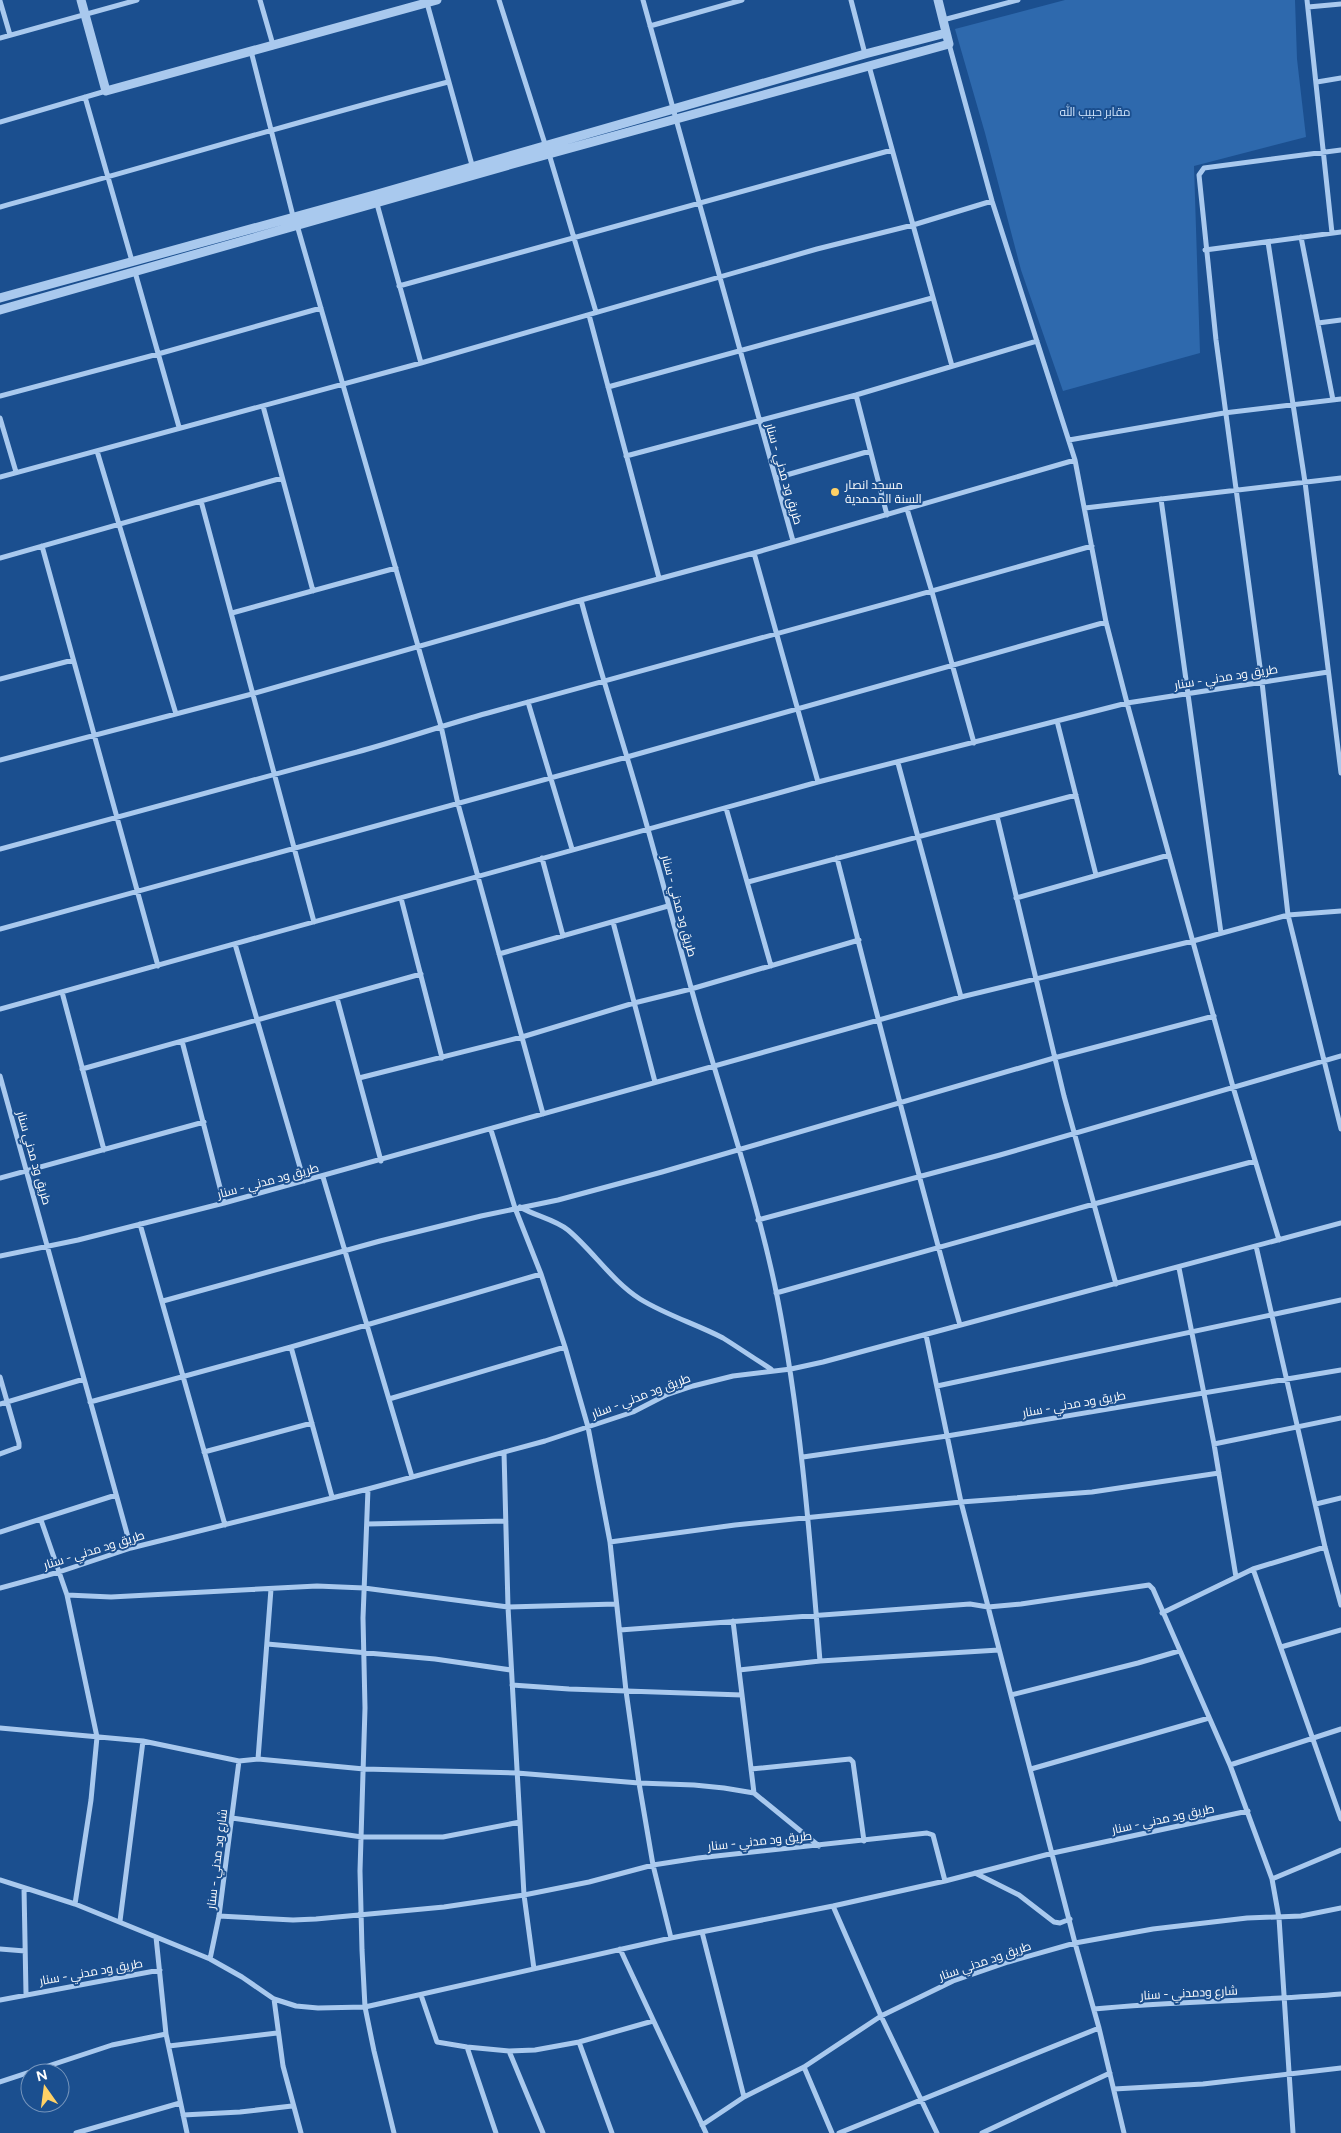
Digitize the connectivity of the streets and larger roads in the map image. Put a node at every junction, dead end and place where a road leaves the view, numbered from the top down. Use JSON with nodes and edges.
{"nodes":[{"id":1,"x":0,"y":0,"type":"edge"},
{"id":2,"x":81,"y":0,"type":"edge"},
{"id":3,"x":137,"y":0,"type":"edge"},
{"id":4,"x":260,"y":0,"type":"edge"},
{"id":5,"x":437,"y":0,"type":"edge"},
{"id":6,"x":500,"y":0,"type":"edge"},
{"id":7,"x":643,"y":0,"type":"edge"},
{"id":8,"x":742,"y":0,"type":"edge"},
{"id":9,"x":851,"y":0,"type":"edge"},
{"id":10,"x":938,"y":0,"type":"edge"},
{"id":11,"x":1018,"y":0,"type":"edge"},
{"id":12,"x":1307,"y":0,"type":"edge"},
{"id":13,"x":427,"y":3,"type":"junction"},
{"id":14,"x":1341,"y":4,"type":"edge"},
{"id":15,"x":1308,"y":7,"type":"junction"},
{"id":16,"x":85,"y":15,"type":"junction"},
{"id":17,"x":943,"y":20,"type":"junction"},
{"id":18,"x":650,"y":26,"type":"junction"},
{"id":19,"x":946,"y":33,"type":"junction"},
{"id":20,"x":10,"y":35,"type":"junction"},
{"id":21,"x":0,"y":38,"type":"edge"},
{"id":22,"x":949,"y":44,"type":"junction"},
{"id":23,"x":273,"y":45,"type":"junction"},
{"id":24,"x":252,"y":51,"type":"junction"},
{"id":25,"x":865,"y":54,"type":"junction"},
{"id":26,"x":869,"y":66,"type":"junction"},
{"id":27,"x":1341,"y":78,"type":"edge"},
{"id":28,"x":448,"y":82,"type":"junction"},
{"id":29,"x":1316,"y":82,"type":"junction"},
{"id":30,"x":106,"y":92,"type":"junction"},
{"id":31,"x":85,"y":97,"type":"junction"},
{"id":32,"x":672,"y":108,"type":"junction"},
{"id":33,"x":675,"y":120,"type":"junction"},
{"id":34,"x":0,"y":122,"type":"edge"},
{"id":35,"x":272,"y":130,"type":"junction"},
{"id":36,"x":545,"y":144,"type":"junction"},
{"id":37,"x":892,"y":150,"type":"junction"},
{"id":38,"x":1341,"y":150,"type":"edge"},
{"id":39,"x":1324,"y":153,"type":"junction"},
{"id":40,"x":549,"y":154,"type":"junction"},
{"id":41,"x":472,"y":165,"type":"junction"},
{"id":42,"x":108,"y":178,"type":"junction"},
{"id":43,"x":992,"y":201,"type":"junction"},
{"id":44,"x":377,"y":204,"type":"junction"},
{"id":45,"x":698,"y":204,"type":"junction"},
{"id":46,"x":0,"y":207,"type":"edge"},
{"id":47,"x":293,"y":216,"type":"junction"},
{"id":48,"x":297,"y":225,"type":"junction"},
{"id":49,"x":913,"y":225,"type":"junction"},
{"id":50,"x":1341,"y":232,"type":"edge"},
{"id":51,"x":1332,"y":233,"type":"junction"},
{"id":52,"x":1301,"y":237,"type":"junction"},
{"id":53,"x":575,"y":239,"type":"junction"},
{"id":54,"x":1268,"y":242,"type":"junction"},
{"id":55,"x":1205,"y":250,"type":"junction"},
{"id":56,"x":132,"y":261,"type":"junction"},
{"id":57,"x":135,"y":272,"type":"junction"},
{"id":58,"x":719,"y":278,"type":"junction"},
{"id":59,"x":399,"y":286,"type":"junction"},
{"id":60,"x":0,"y":298,"type":"edge"},
{"id":61,"x":932,"y":298,"type":"junction"},
{"id":62,"x":321,"y":308,"type":"junction"},
{"id":63,"x":0,"y":310,"type":"edge"},
{"id":64,"x":596,"y":312,"type":"junction"},
{"id":65,"x":589,"y":315,"type":"junction"},
{"id":66,"x":1341,"y":320,"type":"edge"},
{"id":67,"x":1318,"y":323,"type":"junction"},
{"id":68,"x":1037,"y":342,"type":"junction"},
{"id":69,"x":740,"y":351,"type":"junction"},
{"id":70,"x":158,"y":354,"type":"junction"},
{"id":71,"x":421,"y":363,"type":"junction"},
{"id":72,"x":952,"y":366,"type":"junction"},
{"id":73,"x":342,"y":385,"type":"junction"},
{"id":74,"x":608,"y":387,"type":"junction"},
{"id":75,"x":856,"y":395,"type":"junction"},
{"id":76,"x":0,"y":396,"type":"edge"},
{"id":77,"x":1341,"y":399,"type":"edge"},
{"id":78,"x":1333,"y":400,"type":"junction"},
{"id":79,"x":1293,"y":405,"type":"junction"},
{"id":80,"x":263,"y":406,"type":"junction"},
{"id":81,"x":1224,"y":413,"type":"junction"},
{"id":82,"x":0,"y":418,"type":"edge"},
{"id":83,"x":759,"y":421,"type":"junction"},
{"id":84,"x":179,"y":427,"type":"junction"},
{"id":85,"x":1069,"y":440,"type":"junction"},
{"id":86,"x":97,"y":451,"type":"junction"},
{"id":87,"x":870,"y":451,"type":"junction"},
{"id":88,"x":626,"y":456,"type":"junction"},
{"id":89,"x":1075,"y":460,"type":"junction"},
{"id":90,"x":16,"y":472,"type":"junction"},
{"id":91,"x":0,"y":477,"type":"edge"},
{"id":92,"x":282,"y":478,"type":"junction"},
{"id":93,"x":776,"y":478,"type":"junction"},
{"id":94,"x":1341,"y":478,"type":"edge"},
{"id":95,"x":1305,"y":482,"type":"junction"},
{"id":96,"x":1236,"y":489,"type":"junction"},
{"id":97,"x":1161,"y":499,"type":"junction"},
{"id":98,"x":201,"y":501,"type":"junction"},
{"id":99,"x":1085,"y":508,"type":"junction"},
{"id":100,"x":907,"y":509,"type":"junction"},
{"id":101,"x":887,"y":515,"type":"junction"},
{"id":102,"x":119,"y":523,"type":"junction"},
{"id":103,"x":793,"y":541,"type":"junction"},
{"id":104,"x":42,"y":546,"type":"junction"},
{"id":105,"x":1092,"y":546,"type":"junction"},
{"id":106,"x":754,"y":553,"type":"junction"},
{"id":107,"x":0,"y":558,"type":"edge"},
{"id":108,"x":396,"y":568,"type":"junction"},
{"id":109,"x":659,"y":578,"type":"junction"},
{"id":110,"x":313,"y":591,"type":"junction"},
{"id":111,"x":932,"y":592,"type":"junction"},
{"id":112,"x":581,"y":600,"type":"junction"},
{"id":113,"x":232,"y":613,"type":"junction"},
{"id":114,"x":1106,"y":622,"type":"junction"},
{"id":115,"x":777,"y":633,"type":"junction"},
{"id":116,"x":418,"y":647,"type":"junction"},
{"id":117,"x":73,"y":660,"type":"junction"},
{"id":118,"x":952,"y":665,"type":"junction"},
{"id":119,"x":1328,"y":672,"type":"junction"},
{"id":120,"x":0,"y":679,"type":"edge"},
{"id":121,"x":603,"y":682,"type":"junction"},
{"id":122,"x":1262,"y":682,"type":"junction"},
{"id":123,"x":1189,"y":693,"type":"junction"},
{"id":124,"x":252,"y":694,"type":"junction"},
{"id":125,"x":528,"y":702,"type":"junction"},
{"id":126,"x":1127,"y":703,"type":"junction"},
{"id":127,"x":798,"y":708,"type":"junction"},
{"id":128,"x":176,"y":714,"type":"junction"},
{"id":129,"x":1057,"y":722,"type":"junction"},
{"id":130,"x":440,"y":726,"type":"junction"},
{"id":131,"x":95,"y":736,"type":"junction"},
{"id":132,"x":974,"y":743,"type":"junction"},
{"id":133,"x":627,"y":757,"type":"junction"},
{"id":134,"x":0,"y":760,"type":"edge"},
{"id":135,"x":898,"y":763,"type":"junction"},
{"id":136,"x":274,"y":773,"type":"junction"},
{"id":137,"x":1341,"y":773,"type":"edge"},
{"id":138,"x":550,"y":778,"type":"junction"},
{"id":139,"x":818,"y":782,"type":"junction"},
{"id":140,"x":1076,"y":795,"type":"junction"},
{"id":141,"x":458,"y":804,"type":"junction"},
{"id":142,"x":726,"y":808,"type":"junction"},
{"id":143,"x":117,"y":816,"type":"junction"},
{"id":144,"x":997,"y":816,"type":"junction"},
{"id":145,"x":648,"y":829,"type":"junction"},
{"id":146,"x":917,"y":837,"type":"junction"},
{"id":147,"x":295,"y":848,"type":"junction"},
{"id":148,"x":0,"y":849,"type":"edge"},
{"id":149,"x":572,"y":850,"type":"junction"},
{"id":150,"x":1169,"y":855,"type":"junction"},
{"id":151,"x":542,"y":858,"type":"junction"},
{"id":152,"x":838,"y":858,"type":"junction"},
{"id":153,"x":478,"y":876,"type":"junction"},
{"id":154,"x":1096,"y":876,"type":"junction"},
{"id":155,"x":748,"y":882,"type":"junction"},
{"id":156,"x":138,"y":891,"type":"junction"},
{"id":157,"x":401,"y":898,"type":"junction"},
{"id":158,"x":1016,"y":898,"type":"junction"},
{"id":159,"x":668,"y":906,"type":"junction"},
{"id":160,"x":1341,"y":911,"type":"edge"},
{"id":161,"x":1288,"y":915,"type":"junction"},
{"id":162,"x":314,"y":922,"type":"junction"},
{"id":163,"x":613,"y":922,"type":"junction"},
{"id":164,"x":0,"y":929,"type":"edge"},
{"id":165,"x":1221,"y":933,"type":"junction"},
{"id":166,"x":563,"y":936,"type":"junction"},
{"id":167,"x":859,"y":940,"type":"junction"},
{"id":168,"x":1193,"y":941,"type":"junction"},
{"id":169,"x":235,"y":944,"type":"junction"},
{"id":170,"x":499,"y":954,"type":"junction"},
{"id":171,"x":158,"y":966,"type":"junction"},
{"id":172,"x":771,"y":966,"type":"junction"},
{"id":173,"x":421,"y":974,"type":"junction"},
{"id":174,"x":1037,"y":978,"type":"junction"},
{"id":175,"x":691,"y":989,"type":"junction"},
{"id":176,"x":62,"y":992,"type":"junction"},
{"id":177,"x":961,"y":997,"type":"junction"},
{"id":178,"x":337,"y":998,"type":"junction"},
{"id":179,"x":634,"y":1003,"type":"junction"},
{"id":180,"x":0,"y":1009,"type":"edge"},
{"id":181,"x":1214,"y":1016,"type":"junction"},
{"id":182,"x":256,"y":1019,"type":"junction"},
{"id":183,"x":880,"y":1021,"type":"junction"},
{"id":184,"x":522,"y":1037,"type":"junction"},
{"id":185,"x":182,"y":1041,"type":"junction"},
{"id":186,"x":1341,"y":1056,"type":"edge"},
{"id":187,"x":442,"y":1058,"type":"junction"},
{"id":188,"x":1054,"y":1058,"type":"junction"},
{"id":189,"x":1324,"y":1060,"type":"junction"},
{"id":190,"x":714,"y":1065,"type":"junction"},
{"id":191,"x":82,"y":1069,"type":"junction"},
{"id":192,"x":0,"y":1076,"type":"edge"},
{"id":193,"x":359,"y":1078,"type":"junction"},
{"id":194,"x":655,"y":1082,"type":"junction"},
{"id":195,"x":1233,"y":1086,"type":"junction"},
{"id":196,"x":3,"y":1094,"type":"edge"},
{"id":197,"x":899,"y":1103,"type":"junction"},
{"id":198,"x":543,"y":1114,"type":"junction"},
{"id":199,"x":204,"y":1122,"type":"junction"},
{"id":200,"x":1341,"y":1129,"type":"edge"},
{"id":201,"x":491,"y":1130,"type":"junction"},
{"id":202,"x":1074,"y":1134,"type":"junction"},
{"id":203,"x":739,"y":1149,"type":"junction"},
{"id":204,"x":104,"y":1150,"type":"junction"},
{"id":205,"x":380,"y":1161,"type":"junction"},
{"id":206,"x":1255,"y":1161,"type":"junction"},
{"id":207,"x":28,"y":1171,"type":"junction"},
{"id":208,"x":323,"y":1177,"type":"junction"},
{"id":209,"x":920,"y":1177,"type":"junction"},
{"id":210,"x":0,"y":1178,"type":"edge"},
{"id":211,"x":304,"y":1181,"type":"junction"},
{"id":212,"x":224,"y":1203,"type":"junction"},
{"id":213,"x":1094,"y":1204,"type":"junction"},
{"id":214,"x":517,"y":1208,"type":"junction"},
{"id":215,"x":758,"y":1220,"type":"junction"},
{"id":216,"x":1341,"y":1223,"type":"edge"},
{"id":217,"x":140,"y":1224,"type":"junction"},
{"id":218,"x":1279,"y":1240,"type":"junction"},
{"id":219,"x":48,"y":1246,"type":"junction"},
{"id":220,"x":1256,"y":1246,"type":"junction"},
{"id":221,"x":938,"y":1248,"type":"junction"},
{"id":222,"x":345,"y":1250,"type":"junction"},
{"id":223,"x":0,"y":1256,"type":"edge"},
{"id":224,"x":1179,"y":1268,"type":"junction"},
{"id":225,"x":540,"y":1274,"type":"junction"},
{"id":226,"x":1116,"y":1284,"type":"junction"},
{"id":227,"x":776,"y":1293,"type":"junction"},
{"id":228,"x":1341,"y":1300,"type":"edge"},
{"id":229,"x":163,"y":1301,"type":"junction"},
{"id":230,"x":1271,"y":1314,"type":"junction"},
{"id":231,"x":368,"y":1324,"type":"junction"},
{"id":232,"x":960,"y":1325,"type":"junction"},
{"id":233,"x":1191,"y":1332,"type":"junction"},
{"id":234,"x":926,"y":1335,"type":"junction"},
{"id":235,"x":291,"y":1347,"type":"junction"},
{"id":236,"x":565,"y":1347,"type":"junction"},
{"id":237,"x":791,"y":1369,"type":"junction"},
{"id":238,"x":772,"y":1370,"type":"junction"},
{"id":239,"x":1341,"y":1370,"type":"edge"},
{"id":240,"x":0,"y":1376,"type":"edge"},
{"id":241,"x":183,"y":1376,"type":"junction"},
{"id":242,"x":84,"y":1379,"type":"junction"},
{"id":243,"x":1286,"y":1379,"type":"junction"},
{"id":244,"x":937,"y":1386,"type":"junction"},
{"id":245,"x":1204,"y":1392,"type":"junction"},
{"id":246,"x":389,"y":1399,"type":"junction"},
{"id":247,"x":7,"y":1402,"type":"junction"},
{"id":248,"x":90,"y":1402,"type":"junction"},
{"id":249,"x":0,"y":1404,"type":"edge"},
{"id":250,"x":1341,"y":1418,"type":"edge"},
{"id":251,"x":312,"y":1423,"type":"junction"},
{"id":252,"x":588,"y":1427,"type":"junction"},
{"id":253,"x":1297,"y":1427,"type":"junction"},
{"id":254,"x":947,"y":1436,"type":"junction"},
{"id":255,"x":1214,"y":1444,"type":"junction"},
{"id":256,"x":204,"y":1452,"type":"junction"},
{"id":257,"x":504,"y":1452,"type":"junction"},
{"id":258,"x":0,"y":1454,"type":"edge"},
{"id":259,"x":803,"y":1457,"type":"junction"},
{"id":260,"x":1219,"y":1473,"type":"junction"},
{"id":261,"x":412,"y":1477,"type":"junction"},
{"id":262,"x":368,"y":1489,"type":"junction"},
{"id":263,"x":116,"y":1496,"type":"junction"},
{"id":264,"x":332,"y":1497,"type":"junction"},
{"id":265,"x":1341,"y":1498,"type":"edge"},
{"id":266,"x":961,"y":1502,"type":"junction"},
{"id":267,"x":1316,"y":1504,"type":"junction"},
{"id":268,"x":809,"y":1517,"type":"junction"},
{"id":269,"x":41,"y":1520,"type":"junction"},
{"id":270,"x":506,"y":1521,"type":"junction"},
{"id":271,"x":367,"y":1524,"type":"junction"},
{"id":272,"x":225,"y":1525,"type":"junction"},
{"id":273,"x":0,"y":1532,"type":"edge"},
{"id":274,"x":610,"y":1542,"type":"junction"},
{"id":275,"x":1325,"y":1547,"type":"junction"},
{"id":276,"x":131,"y":1548,"type":"junction"},
{"id":277,"x":1253,"y":1569,"type":"junction"},
{"id":278,"x":60,"y":1572,"type":"junction"},
{"id":279,"x":1236,"y":1576,"type":"junction"},
{"id":280,"x":0,"y":1588,"type":"edge"},
{"id":281,"x":364,"y":1588,"type":"junction"},
{"id":282,"x":271,"y":1589,"type":"junction"},
{"id":283,"x":67,"y":1595,"type":"junction"},
{"id":284,"x":616,"y":1604,"type":"junction"},
{"id":285,"x":988,"y":1606,"type":"junction"},
{"id":286,"x":1341,"y":1606,"type":"edge"},
{"id":287,"x":508,"y":1608,"type":"junction"},
{"id":288,"x":1162,"y":1613,"type":"junction"},
{"id":289,"x":816,"y":1614,"type":"junction"},
{"id":290,"x":733,"y":1621,"type":"junction"},
{"id":291,"x":620,"y":1630,"type":"junction"},
{"id":292,"x":1341,"y":1630,"type":"edge"},
{"id":293,"x":267,"y":1644,"type":"junction"},
{"id":294,"x":1281,"y":1647,"type":"junction"},
{"id":295,"x":999,"y":1650,"type":"junction"},
{"id":296,"x":1178,"y":1651,"type":"junction"},
{"id":297,"x":363,"y":1652,"type":"junction"},
{"id":298,"x":820,"y":1661,"type":"junction"},
{"id":299,"x":511,"y":1670,"type":"junction"},
{"id":300,"x":739,"y":1670,"type":"junction"},
{"id":301,"x":512,"y":1685,"type":"junction"},
{"id":302,"x":626,"y":1691,"type":"junction"},
{"id":303,"x":742,"y":1695,"type":"junction"},
{"id":304,"x":1011,"y":1695,"type":"junction"},
{"id":305,"x":1209,"y":1718,"type":"junction"},
{"id":306,"x":0,"y":1728,"type":"edge"},
{"id":307,"x":1341,"y":1729,"type":"edge"},
{"id":308,"x":96,"y":1736,"type":"junction"},
{"id":309,"x":1314,"y":1738,"type":"junction"},
{"id":310,"x":143,"y":1741,"type":"junction"},
{"id":311,"x":258,"y":1759,"type":"junction"},
{"id":312,"x":239,"y":1761,"type":"junction"},
{"id":313,"x":1230,"y":1765,"type":"junction"},
{"id":314,"x":364,"y":1768,"type":"junction"},
{"id":315,"x":751,"y":1769,"type":"junction"},
{"id":316,"x":1031,"y":1769,"type":"junction"},
{"id":317,"x":518,"y":1773,"type":"junction"},
{"id":318,"x":639,"y":1783,"type":"junction"},
{"id":319,"x":754,"y":1793,"type":"junction"},
{"id":320,"x":1248,"y":1811,"type":"junction"},
{"id":321,"x":232,"y":1818,"type":"junction"},
{"id":322,"x":1341,"y":1819,"type":"edge"},
{"id":323,"x":520,"y":1822,"type":"junction"},
{"id":324,"x":362,"y":1837,"type":"junction"},
{"id":325,"x":864,"y":1841,"type":"junction"},
{"id":326,"x":819,"y":1846,"type":"junction"},
{"id":327,"x":1341,"y":1850,"type":"edge"},
{"id":328,"x":1053,"y":1853,"type":"junction"},
{"id":329,"x":653,"y":1865,"type":"junction"},
{"id":330,"x":975,"y":1873,"type":"junction"},
{"id":331,"x":1272,"y":1879,"type":"junction"},
{"id":332,"x":0,"y":1880,"type":"edge"},
{"id":333,"x":945,"y":1881,"type":"junction"},
{"id":334,"x":24,"y":1888,"type":"junction"},
{"id":335,"x":524,"y":1895,"type":"junction"},
{"id":336,"x":75,"y":1904,"type":"junction"},
{"id":337,"x":833,"y":1906,"type":"junction"},
{"id":338,"x":1341,"y":1908,"type":"edge"},
{"id":339,"x":361,"y":1914,"type":"junction"},
{"id":340,"x":219,"y":1916,"type":"junction"},
{"id":341,"x":1279,"y":1918,"type":"junction"},
{"id":342,"x":1070,"y":1919,"type":"junction"},
{"id":343,"x":120,"y":1922,"type":"junction"},
{"id":344,"x":702,"y":1932,"type":"junction"},
{"id":345,"x":156,"y":1937,"type":"junction"},
{"id":346,"x":671,"y":1938,"type":"junction"},
{"id":347,"x":1075,"y":1943,"type":"junction"},
{"id":348,"x":0,"y":1949,"type":"edge"},
{"id":349,"x":620,"y":1949,"type":"junction"},
{"id":350,"x":25,"y":1951,"type":"junction"},
{"id":351,"x":210,"y":1959,"type":"junction"},
{"id":352,"x":534,"y":1969,"type":"junction"},
{"id":353,"x":160,"y":1970,"type":"junction"},
{"id":354,"x":26,"y":1994,"type":"junction"},
{"id":355,"x":1341,"y":1994,"type":"edge"},
{"id":356,"x":421,"y":1995,"type":"junction"},
{"id":357,"x":274,"y":1998,"type":"junction"},
{"id":358,"x":1285,"y":1999,"type":"junction"},
{"id":359,"x":0,"y":2000,"type":"edge"},
{"id":360,"x":365,"y":2006,"type":"junction"},
{"id":361,"x":1094,"y":2009,"type":"junction"},
{"id":362,"x":881,"y":2016,"type":"junction"},
{"id":363,"x":653,"y":2021,"type":"junction"},
{"id":364,"x":1099,"y":2028,"type":"junction"},
{"id":365,"x":277,"y":2033,"type":"junction"},
{"id":366,"x":166,"y":2034,"type":"junction"},
{"id":367,"x":579,"y":2042,"type":"junction"},
{"id":368,"x":169,"y":2046,"type":"junction"},
{"id":369,"x":467,"y":2047,"type":"junction"},
{"id":370,"x":509,"y":2051,"type":"junction"},
{"id":371,"x":804,"y":2067,"type":"junction"},
{"id":372,"x":1341,"y":2068,"type":"edge"},
{"id":373,"x":1110,"y":2073,"type":"junction"},
{"id":374,"x":1289,"y":2075,"type":"junction"},
{"id":375,"x":0,"y":2082,"type":"edge"},
{"id":376,"x":1114,"y":2089,"type":"junction"},
{"id":377,"x":744,"y":2097,"type":"junction"},
{"id":378,"x":921,"y":2100,"type":"junction"},
{"id":379,"x":180,"y":2103,"type":"junction"},
{"id":380,"x":292,"y":2106,"type":"junction"},
{"id":381,"x":183,"y":2115,"type":"junction"},
{"id":382,"x":702,"y":2125,"type":"junction"},
{"id":383,"x":76,"y":2133,"type":"edge"},
{"id":384,"x":187,"y":2133,"type":"edge"},
{"id":385,"x":301,"y":2133,"type":"edge"},
{"id":386,"x":394,"y":2133,"type":"edge"},
{"id":387,"x":496,"y":2133,"type":"edge"},
{"id":388,"x":543,"y":2133,"type":"edge"},
{"id":389,"x":612,"y":2133,"type":"edge"},
{"id":390,"x":706,"y":2133,"type":"edge"},
{"id":391,"x":832,"y":2133,"type":"edge"},
{"id":392,"x":839,"y":2133,"type":"edge"},
{"id":393,"x":937,"y":2133,"type":"edge"},
{"id":394,"x":982,"y":2133,"type":"edge"},
{"id":395,"x":1124,"y":2133,"type":"edge"},
{"id":396,"x":1292,"y":2133,"type":"edge"}],
"edges":[{"from":1,"to":20,"type":"street"},
{"from":2,"to":16,"type":"street"},
{"from":3,"to":16,"type":"street"},
{"from":4,"to":23,"type":"street"},
{"from":5,"to":13,"type":"street"},
{"from":6,"to":36,"type":"street"},
{"from":7,"to":18,"type":"street","name":"طريق ود مدني - سنار"},
{"from":8,"to":18,"type":"street"},
{"from":9,"to":25,"type":"street"},
{"from":10,"to":17,"type":"street"},
{"from":11,"to":17,"type":"street"},
{"from":12,"to":15,"type":"street"},
{"from":13,"to":23,"type":"street"},
{"from":13,"to":28,"type":"street"},
{"from":14,"to":15,"type":"street"},
{"from":15,"to":29,"type":"street"},
{"from":16,"to":20,"type":"street"},
{"from":16,"to":30,"type":"street"},
{"from":17,"to":19,"type":"street"},
{"from":18,"to":32,"type":"street","name":"طريق ود مدني - سنار"},
{"from":19,"to":22,"type":"street"},
{"from":19,"to":25,"type":"street"},
{"from":20,"to":21,"type":"street"},
{"from":22,"to":26,"type":"street"},
{"from":22,"to":43,"type":"street"},
{"from":23,"to":24,"type":"street"},
{"from":24,"to":30,"type":"street"},
{"from":24,"to":35,"type":"street"},
{"from":25,"to":32,"type":"street"},
{"from":26,"to":33,"type":"street"},
{"from":26,"to":37,"type":"street"},
{"from":27,"to":29,"type":"street"},
{"from":28,"to":35,"type":"street"},
{"from":28,"to":41,"type":"street"},
{"from":29,"to":39,"type":"street"},
{"from":30,"to":31,"type":"street"},
{"from":31,"to":34,"type":"street"},
{"from":31,"to":42,"type":"street"},
{"from":32,"to":33,"type":"street","name":"طريق ود مدني - سنار"},
{"from":32,"to":36,"type":"street"},
{"from":33,"to":40,"type":"street"},
{"from":33,"to":45,"type":"street","name":"طريق ود مدني - سنار"},
{"from":35,"to":42,"type":"street"},
{"from":35,"to":47,"type":"street"},
{"from":36,"to":41,"type":"street"},
{"from":37,"to":45,"type":"street"},
{"from":37,"to":49,"type":"street"},
{"from":38,"to":39,"type":"street"},
{"from":39,"to":51,"type":"street"},
{"from":39,"to":55,"type":"street"},
{"from":40,"to":44,"type":"street"},
{"from":40,"to":53,"type":"street"},
{"from":41,"to":47,"type":"street"},
{"from":42,"to":46,"type":"street"},
{"from":42,"to":56,"type":"street"},
{"from":43,"to":49,"type":"street"},
{"from":43,"to":68,"type":"street"},
{"from":44,"to":48,"type":"street"},
{"from":44,"to":59,"type":"street"},
{"from":45,"to":53,"type":"street"},
{"from":45,"to":58,"type":"street","name":"طريق ود مدني - سنار"},
{"from":47,"to":56,"type":"street"},
{"from":48,"to":57,"type":"street"},
{"from":48,"to":62,"type":"street"},
{"from":49,"to":58,"type":"street"},
{"from":49,"to":61,"type":"street"},
{"from":50,"to":51,"type":"street"},
{"from":51,"to":52,"type":"street"},
{"from":52,"to":54,"type":"street"},
{"from":52,"to":67,"type":"street"},
{"from":53,"to":59,"type":"street"},
{"from":53,"to":64,"type":"street"},
{"from":54,"to":55,"type":"street"},
{"from":54,"to":79,"type":"street"},
{"from":55,"to":81,"type":"street"},
{"from":56,"to":60,"type":"street"},
{"from":57,"to":63,"type":"street"},
{"from":57,"to":70,"type":"street"},
{"from":58,"to":64,"type":"street"},
{"from":58,"to":69,"type":"street","name":"طريق ود مدني - سنار"},
{"from":59,"to":71,"type":"street"},
{"from":61,"to":69,"type":"street"},
{"from":61,"to":72,"type":"street"},
{"from":62,"to":70,"type":"street"},
{"from":62,"to":73,"type":"street"},
{"from":64,"to":65,"type":"street"},
{"from":65,"to":71,"type":"street"},
{"from":65,"to":74,"type":"street"},
{"from":66,"to":67,"type":"street"},
{"from":67,"to":78,"type":"street"},
{"from":68,"to":72,"type":"street"},
{"from":68,"to":85,"type":"street"},
{"from":69,"to":74,"type":"street"},
{"from":69,"to":83,"type":"street","name":"طريق ود مدني - سنار"},
{"from":70,"to":76,"type":"street"},
{"from":70,"to":84,"type":"street"},
{"from":71,"to":73,"type":"street"},
{"from":72,"to":75,"type":"street"},
{"from":73,"to":80,"type":"street"},
{"from":73,"to":108,"type":"street"},
{"from":74,"to":88,"type":"street"},
{"from":75,"to":83,"type":"street"},
{"from":75,"to":87,"type":"street"},
{"from":77,"to":78,"type":"street"},
{"from":78,"to":79,"type":"street"},
{"from":79,"to":81,"type":"street"},
{"from":79,"to":95,"type":"street"},
{"from":80,"to":84,"type":"street"},
{"from":80,"to":92,"type":"street"},
{"from":81,"to":85,"type":"street"},
{"from":81,"to":96,"type":"street"},
{"from":82,"to":90,"type":"street"},
{"from":83,"to":88,"type":"street"},
{"from":83,"to":93,"type":"street","name":"طريق ود مدني - سنار"},
{"from":84,"to":86,"type":"street"},
{"from":85,"to":89,"type":"street"},
{"from":86,"to":90,"type":"street"},
{"from":86,"to":102,"type":"street"},
{"from":87,"to":93,"type":"street"},
{"from":87,"to":101,"type":"street"},
{"from":88,"to":109,"type":"street"},
{"from":89,"to":99,"type":"street"},
{"from":89,"to":100,"type":"street","name":"طريق ود مدني - سنار"},
{"from":90,"to":91,"type":"street"},
{"from":92,"to":98,"type":"street"},
{"from":92,"to":110,"type":"street"},
{"from":93,"to":103,"type":"street","name":"طريق ود مدني - سنار"},
{"from":94,"to":95,"type":"street"},
{"from":95,"to":96,"type":"street"},
{"from":95,"to":119,"type":"street"},
{"from":96,"to":97,"type":"street"},
{"from":96,"to":122,"type":"street"},
{"from":97,"to":99,"type":"street"},
{"from":97,"to":123,"type":"street"},
{"from":98,"to":102,"type":"street"},
{"from":98,"to":113,"type":"street"},
{"from":99,"to":105,"type":"street"},
{"from":100,"to":101,"type":"street","name":"طريق ود مدني - سنار"},
{"from":100,"to":111,"type":"street"},
{"from":101,"to":103,"type":"street","name":"طريق ود مدني - سنار"},
{"from":102,"to":104,"type":"street"},
{"from":102,"to":128,"type":"street"},
{"from":103,"to":106,"type":"street"},
{"from":104,"to":107,"type":"street"},
{"from":104,"to":117,"type":"street"},
{"from":105,"to":111,"type":"street"},
{"from":105,"to":114,"type":"street"},
{"from":106,"to":109,"type":"street"},
{"from":106,"to":115,"type":"street"},
{"from":108,"to":110,"type":"street"},
{"from":108,"to":116,"type":"street"},
{"from":109,"to":112,"type":"street"},
{"from":110,"to":113,"type":"street"},
{"from":111,"to":115,"type":"street"},
{"from":111,"to":118,"type":"street"},
{"from":112,"to":116,"type":"street"},
{"from":112,"to":121,"type":"street"},
{"from":113,"to":124,"type":"street"},
{"from":114,"to":118,"type":"street"},
{"from":114,"to":126,"type":"street"},
{"from":115,"to":121,"type":"street"},
{"from":115,"to":127,"type":"street"},
{"from":116,"to":124,"type":"street"},
{"from":116,"to":130,"type":"street"},
{"from":117,"to":120,"type":"street"},
{"from":117,"to":131,"type":"street"},
{"from":118,"to":127,"type":"street"},
{"from":118,"to":132,"type":"street"},
{"from":119,"to":122,"type":"street","name":"طريق ود مدني - سنار"},
{"from":119,"to":137,"type":"street"},
{"from":121,"to":125,"type":"street"},
{"from":121,"to":133,"type":"street"},
{"from":122,"to":123,"type":"street","name":"طريق ود مدني - سنار"},
{"from":122,"to":161,"type":"street"},
{"from":123,"to":126,"type":"street","name":"طريق ود مدني - سنار"},
{"from":123,"to":165,"type":"street"},
{"from":124,"to":128,"type":"street"},
{"from":124,"to":136,"type":"street"},
{"from":125,"to":130,"type":"street"},
{"from":125,"to":138,"type":"street"},
{"from":126,"to":129,"type":"street","name":"طريق ود مدني - سنار"},
{"from":126,"to":150,"type":"street"},
{"from":127,"to":133,"type":"street"},
{"from":127,"to":139,"type":"street"},
{"from":128,"to":131,"type":"street"},
{"from":129,"to":132,"type":"street","name":"طريق ود مدني - سنار"},
{"from":129,"to":140,"type":"street"},
{"from":130,"to":136,"type":"street"},
{"from":130,"to":141,"type":"street"},
{"from":131,"to":134,"type":"street"},
{"from":131,"to":143,"type":"street"},
{"from":132,"to":135,"type":"street","name":"طريق ود مدني - سنار"},
{"from":133,"to":138,"type":"street"},
{"from":133,"to":145,"type":"street"},
{"from":135,"to":139,"type":"street","name":"طريق ود مدني - سنار"},
{"from":135,"to":146,"type":"street"},
{"from":136,"to":143,"type":"street"},
{"from":136,"to":147,"type":"street"},
{"from":138,"to":141,"type":"street"},
{"from":138,"to":149,"type":"street"},
{"from":139,"to":142,"type":"street","name":"طريق ود مدني - سنار"},
{"from":140,"to":144,"type":"street"},
{"from":140,"to":154,"type":"street"},
{"from":141,"to":147,"type":"street"},
{"from":141,"to":153,"type":"street"},
{"from":142,"to":145,"type":"street","name":"طريق ود مدني - سنار"},
{"from":142,"to":155,"type":"street"},
{"from":143,"to":148,"type":"street"},
{"from":143,"to":156,"type":"street"},
{"from":144,"to":146,"type":"street"},
{"from":144,"to":158,"type":"street"},
{"from":145,"to":149,"type":"street"},
{"from":145,"to":159,"type":"street","name":"طريق ود مدني - سنار"},
{"from":146,"to":152,"type":"street"},
{"from":146,"to":177,"type":"street"},
{"from":147,"to":156,"type":"street"},
{"from":147,"to":162,"type":"street"},
{"from":149,"to":151,"type":"street"},
{"from":150,"to":154,"type":"street"},
{"from":150,"to":168,"type":"street"},
{"from":151,"to":153,"type":"street"},
{"from":151,"to":166,"type":"street"},
{"from":152,"to":155,"type":"street"},
{"from":152,"to":167,"type":"street"},
{"from":153,"to":157,"type":"street"},
{"from":153,"to":170,"type":"street"},
{"from":154,"to":158,"type":"street"},
{"from":155,"to":172,"type":"street"},
{"from":156,"to":164,"type":"street"},
{"from":156,"to":171,"type":"street"},
{"from":157,"to":162,"type":"street"},
{"from":157,"to":173,"type":"street"},
{"from":158,"to":174,"type":"street"},
{"from":159,"to":163,"type":"street"},
{"from":159,"to":175,"type":"street","name":"طريق ود مدني - سنار"},
{"from":160,"to":161,"type":"street","name":"طريق ود مدني - سنار"},
{"from":161,"to":165,"type":"street","name":"طريق ود مدني - سنار"},
{"from":161,"to":189,"type":"street"},
{"from":162,"to":169,"type":"street"},
{"from":163,"to":166,"type":"street"},
{"from":163,"to":179,"type":"street"},
{"from":165,"to":168,"type":"street","name":"طريق ود مدني - سنار"},
{"from":166,"to":170,"type":"street"},
{"from":167,"to":172,"type":"street"},
{"from":167,"to":183,"type":"street"},
{"from":168,"to":174,"type":"street","name":"طريق ود مدني - سنار"},
{"from":168,"to":181,"type":"street"},
{"from":169,"to":171,"type":"street"},
{"from":169,"to":182,"type":"street"},
{"from":170,"to":184,"type":"street"},
{"from":171,"to":176,"type":"street"},
{"from":172,"to":175,"type":"street"},
{"from":173,"to":178,"type":"street"},
{"from":173,"to":187,"type":"street"},
{"from":174,"to":177,"type":"street","name":"طريق ود مدني - سنار"},
{"from":174,"to":188,"type":"street"},
{"from":175,"to":179,"type":"street"},
{"from":175,"to":190,"type":"street","name":"طريق ود مدني - سنار"},
{"from":176,"to":180,"type":"street"},
{"from":176,"to":191,"type":"street"},
{"from":177,"to":183,"type":"street","name":"طريق ود مدني - سنار"},
{"from":178,"to":182,"type":"street"},
{"from":178,"to":193,"type":"street"},
{"from":179,"to":184,"type":"street"},
{"from":179,"to":194,"type":"street"},
{"from":181,"to":188,"type":"street"},
{"from":181,"to":195,"type":"street"},
{"from":182,"to":185,"type":"street"},
{"from":182,"to":211,"type":"street"},
{"from":183,"to":190,"type":"street","name":"طريق ود مدني - سنار"},
{"from":183,"to":197,"type":"street"},
{"from":184,"to":187,"type":"street"},
{"from":184,"to":198,"type":"street"},
{"from":185,"to":191,"type":"street"},
{"from":185,"to":199,"type":"street"},
{"from":186,"to":189,"type":"street"},
{"from":187,"to":193,"type":"street"},
{"from":188,"to":197,"type":"street"},
{"from":188,"to":202,"type":"street"},
{"from":189,"to":195,"type":"street"},
{"from":189,"to":200,"type":"street"},
{"from":190,"to":194,"type":"street","name":"طريق ود مدني - سنار"},
{"from":190,"to":203,"type":"street","name":"طريق ود مدني - سنار"},
{"from":191,"to":204,"type":"street"},
{"from":192,"to":196,"type":"street","name":"طريق ود مدني سنار"},
{"from":193,"to":205,"type":"street"},
{"from":194,"to":198,"type":"street","name":"طريق ود مدني - سنار"},
{"from":195,"to":202,"type":"street"},
{"from":195,"to":206,"type":"street"},
{"from":196,"to":207,"type":"street","name":"طريق ود مدني سنار"},
{"from":197,"to":203,"type":"street"},
{"from":197,"to":209,"type":"street"},
{"from":198,"to":201,"type":"street","name":"طريق ود مدني - سنار"},
{"from":199,"to":204,"type":"street"},
{"from":199,"to":212,"type":"street"},
{"from":201,"to":205,"type":"street","name":"طريق ود مدني - سنار"},
{"from":201,"to":214,"type":"street","name":"طريق ود مدني - سنار"},
{"from":202,"to":209,"type":"street"},
{"from":202,"to":213,"type":"street"},
{"from":203,"to":214,"type":"street"},
{"from":203,"to":215,"type":"street","name":"طريق ود مدني - سنار"},
{"from":204,"to":207,"type":"street"},
{"from":205,"to":208,"type":"street","name":"طريق ود مدني - سنار"},
{"from":206,"to":213,"type":"street"},
{"from":206,"to":218,"type":"street"},
{"from":207,"to":210,"type":"street"},
{"from":207,"to":219,"type":"street","name":"طريق ود مدني سنار"},
{"from":208,"to":211,"type":"street","name":"طريق ود مدني - سنار"},
{"from":208,"to":222,"type":"street"},
{"from":209,"to":215,"type":"street"},
{"from":209,"to":221,"type":"street"},
{"from":211,"to":212,"type":"street","name":"طريق ود مدني - سنار"},
{"from":212,"to":217,"type":"street","name":"طريق ود مدني - سنار"},
{"from":213,"to":221,"type":"street"},
{"from":213,"to":226,"type":"street"},
{"from":214,"to":222,"type":"street"},
{"from":214,"to":225,"type":"street","name":"طريق ود مدني - سنار"},
{"from":214,"to":238,"type":"street"},
{"from":215,"to":227,"type":"street","name":"طريق ود مدني - سنار"},
{"from":216,"to":218,"type":"street","name":"طريق ود مدني - سنار"},
{"from":217,"to":219,"type":"street","name":"طريق ود مدني - سنار"},
{"from":217,"to":229,"type":"street"},
{"from":218,"to":220,"type":"street","name":"طريق ود مدني - سنار"},
{"from":219,"to":223,"type":"street","name":"طريق ود مدني - سنار"},
{"from":219,"to":242,"type":"street","name":"طريق ود مدني سنار"},
{"from":220,"to":224,"type":"street","name":"طريق ود مدني - سنار"},
{"from":220,"to":230,"type":"street"},
{"from":221,"to":227,"type":"street"},
{"from":221,"to":232,"type":"street"},
{"from":222,"to":229,"type":"street"},
{"from":222,"to":231,"type":"street"},
{"from":224,"to":226,"type":"street","name":"طريق ود مدني - سنار"},
{"from":224,"to":233,"type":"street"},
{"from":225,"to":231,"type":"street"},
{"from":225,"to":236,"type":"street","name":"طريق ود مدني - سنار"},
{"from":226,"to":232,"type":"street","name":"طريق ود مدني - سنار"},
{"from":227,"to":237,"type":"street","name":"طريق ود مدني - سنار"},
{"from":228,"to":230,"type":"street"},
{"from":229,"to":241,"type":"street"},
{"from":230,"to":233,"type":"street"},
{"from":230,"to":243,"type":"street"},
{"from":231,"to":235,"type":"street"},
{"from":231,"to":246,"type":"street"},
{"from":232,"to":234,"type":"street","name":"طريق ود مدني - سنار"},
{"from":233,"to":244,"type":"street"},
{"from":233,"to":245,"type":"street"},
{"from":234,"to":237,"type":"street","name":"طريق ود مدني - سنار"},
{"from":234,"to":244,"type":"street"},
{"from":235,"to":241,"type":"street"},
{"from":235,"to":251,"type":"street"},
{"from":236,"to":246,"type":"street"},
{"from":236,"to":252,"type":"street","name":"طريق ود مدني - سنار"},
{"from":237,"to":238,"type":"street","name":"طريق ود مدني - سنار"},
{"from":237,"to":259,"type":"street","name":"طريق ود مدني - سنار"},
{"from":238,"to":252,"type":"street","name":"طريق ود مدني - سنار"},
{"from":239,"to":243,"type":"street","name":"طريق ود مدني - سنار"},
{"from":240,"to":247,"type":"street"},
{"from":241,"to":248,"type":"street"},
{"from":241,"to":256,"type":"street"},
{"from":242,"to":247,"type":"street"},
{"from":242,"to":248,"type":"street","name":"طريق ود مدني سنار"},
{"from":243,"to":245,"type":"street","name":"طريق ود مدني - سنار"},
{"from":243,"to":253,"type":"street"},
{"from":244,"to":254,"type":"street"},
{"from":245,"to":254,"type":"street","name":"طريق ود مدني - سنار"},
{"from":245,"to":255,"type":"street"},
{"from":246,"to":261,"type":"street"},
{"from":247,"to":249,"type":"street"},
{"from":247,"to":258,"type":"street"},
{"from":248,"to":263,"type":"street","name":"طريق ود مدني سنار"},
{"from":250,"to":253,"type":"street"},
{"from":251,"to":256,"type":"street"},
{"from":251,"to":264,"type":"street"},
{"from":252,"to":257,"type":"street","name":"طريق ود مدني - سنار"},
{"from":252,"to":274,"type":"street","name":"طريق ود مدني - سنار"},
{"from":253,"to":255,"type":"street"},
{"from":253,"to":267,"type":"street"},
{"from":254,"to":259,"type":"street","name":"طريق ود مدني - سنار"},
{"from":254,"to":266,"type":"street"},
{"from":255,"to":260,"type":"street"},
{"from":256,"to":272,"type":"street"},
{"from":257,"to":261,"type":"street","name":"طريق ود مدني - سنار"},
{"from":257,"to":270,"type":"street"},
{"from":259,"to":268,"type":"street","name":"طريق ود مدني - سنار"},
{"from":260,"to":266,"type":"street"},
{"from":260,"to":279,"type":"street"},
{"from":261,"to":262,"type":"street","name":"طريق ود مدني - سنار"},
{"from":262,"to":264,"type":"street","name":"طريق ود مدني - سنار"},
{"from":262,"to":271,"type":"street"},
{"from":263,"to":269,"type":"street"},
{"from":263,"to":276,"type":"street","name":"طريق ود مدني سنار"},
{"from":264,"to":272,"type":"street","name":"طريق ود مدني - سنار"},
{"from":265,"to":267,"type":"street"},
{"from":266,"to":268,"type":"street"},
{"from":266,"to":285,"type":"street"},
{"from":267,"to":275,"type":"street"},
{"from":268,"to":274,"type":"street"},
{"from":268,"to":289,"type":"street","name":"طريق ود مدني - سنار"},
{"from":269,"to":273,"type":"street"},
{"from":269,"to":278,"type":"street"},
{"from":270,"to":271,"type":"street"},
{"from":270,"to":287,"type":"street"},
{"from":271,"to":281,"type":"street"},
{"from":272,"to":276,"type":"street","name":"طريق ود مدني - سنار"},
{"from":274,"to":284,"type":"street","name":"طريق ود مدني - سنار"},
{"from":275,"to":277,"type":"street"},
{"from":275,"to":286,"type":"street"},
{"from":276,"to":278,"type":"street","name":"طريق ود مدني - سنار"},
{"from":277,"to":279,"type":"street"},
{"from":277,"to":294,"type":"street"},
{"from":278,"to":280,"type":"street","name":"طريق ود مدني - سنار"},
{"from":278,"to":283,"type":"street"},
{"from":279,"to":288,"type":"street"},
{"from":281,"to":282,"type":"street"},
{"from":281,"to":287,"type":"street"},
{"from":281,"to":297,"type":"street"},
{"from":282,"to":283,"type":"street"},
{"from":282,"to":293,"type":"street"},
{"from":283,"to":308,"type":"street"},
{"from":284,"to":287,"type":"street"},
{"from":284,"to":291,"type":"street","name":"طريق ود مدني - سنار"},
{"from":285,"to":288,"type":"street"},
{"from":285,"to":289,"type":"street"},
{"from":285,"to":295,"type":"street"},
{"from":287,"to":299,"type":"street"},
{"from":288,"to":296,"type":"street"},
{"from":289,"to":290,"type":"street"},
{"from":289,"to":298,"type":"street","name":"طريق ود مدني - سنار"},
{"from":290,"to":291,"type":"street"},
{"from":290,"to":300,"type":"street"},
{"from":291,"to":302,"type":"street","name":"طريق ود مدني - سنار"},
{"from":292,"to":294,"type":"street"},
{"from":293,"to":297,"type":"street"},
{"from":293,"to":311,"type":"street"},
{"from":294,"to":309,"type":"street"},
{"from":295,"to":298,"type":"street"},
{"from":295,"to":304,"type":"street"},
{"from":296,"to":304,"type":"street"},
{"from":296,"to":305,"type":"street"},
{"from":297,"to":299,"type":"street"},
{"from":297,"to":314,"type":"street"},
{"from":298,"to":300,"type":"street"},
{"from":299,"to":301,"type":"street"},
{"from":300,"to":303,"type":"street"},
{"from":301,"to":302,"type":"street"},
{"from":301,"to":317,"type":"street"},
{"from":302,"to":303,"type":"street"},
{"from":302,"to":318,"type":"street","name":"طريق ود مدني - سنار"},
{"from":303,"to":315,"type":"street"},
{"from":304,"to":316,"type":"street"},
{"from":305,"to":313,"type":"street"},
{"from":305,"to":316,"type":"street"},
{"from":306,"to":308,"type":"street"},
{"from":307,"to":309,"type":"street"},
{"from":308,"to":310,"type":"street"},
{"from":308,"to":336,"type":"street"},
{"from":309,"to":313,"type":"street"},
{"from":309,"to":322,"type":"street"},
{"from":310,"to":312,"type":"street"},
{"from":310,"to":343,"type":"street"},
{"from":311,"to":312,"type":"street"},
{"from":311,"to":314,"type":"street"},
{"from":312,"to":321,"type":"street","name":"شارع ود مدني - سنار"},
{"from":313,"to":320,"type":"street"},
{"from":314,"to":317,"type":"street"},
{"from":314,"to":324,"type":"street"},
{"from":315,"to":319,"type":"street"},
{"from":315,"to":325,"type":"street"},
{"from":316,"to":328,"type":"street"},
{"from":317,"to":318,"type":"street"},
{"from":317,"to":323,"type":"street"},
{"from":318,"to":319,"type":"street"},
{"from":318,"to":329,"type":"street","name":"طريق ود مدني - سنار"},
{"from":319,"to":326,"type":"street","name":"طريق ود مدني - سنار"},
{"from":320,"to":328,"type":"street","name":"طريق ود مدني - سنار"},
{"from":320,"to":331,"type":"street"},
{"from":321,"to":324,"type":"street"},
{"from":321,"to":340,"type":"street","name":"شارع ود مدني - سنار"},
{"from":323,"to":324,"type":"street"},
{"from":323,"to":335,"type":"street"},
{"from":324,"to":339,"type":"street"},
{"from":325,"to":326,"type":"street"},
{"from":325,"to":333,"type":"street"},
{"from":326,"to":329,"type":"street","name":"طريق ود مدني - سنار"},
{"from":327,"to":331,"type":"street"},
{"from":328,"to":330,"type":"street","name":"طريق ود مدني - سنار"},
{"from":328,"to":342,"type":"street"},
{"from":329,"to":335,"type":"street","name":"طريق ود مدني - سنار"},
{"from":329,"to":346,"type":"street","name":"طريق ود مدني - سنار"},
{"from":330,"to":333,"type":"street","name":"طريق ود مدني - سنار"},
{"from":330,"to":342,"type":"street"},
{"from":331,"to":341,"type":"street"},
{"from":332,"to":334,"type":"street","name":"طريق ود مدني - سنار"},
{"from":333,"to":337,"type":"street","name":"طريق ود مدني - سنار"},
{"from":334,"to":336,"type":"street","name":"طريق ود مدني - سنار"},
{"from":334,"to":350,"type":"street","name":"طريق ود مدني - سنار"},
{"from":335,"to":339,"type":"street","name":"طريق ود مدني - سنار"},
{"from":335,"to":352,"type":"street"},
{"from":336,"to":343,"type":"street","name":"طريق ود مدني - سنار"},
{"from":337,"to":344,"type":"street","name":"طريق ود مدني - سنار"},
{"from":337,"to":362,"type":"street"},
{"from":338,"to":341,"type":"street"},
{"from":339,"to":340,"type":"street","name":"طريق ود مدني - سنار"},
{"from":339,"to":360,"type":"street"},
{"from":340,"to":351,"type":"street","name":"شارع ود مدني - سنار"},
{"from":341,"to":347,"type":"street","name":"طريق ود مدني سنار"},
{"from":341,"to":358,"type":"street"},
{"from":342,"to":347,"type":"street"},
{"from":343,"to":345,"type":"street","name":"طريق ود مدني - سنار"},
{"from":344,"to":346,"type":"street","name":"طريق ود مدني - سنار"},
{"from":344,"to":377,"type":"street"},
{"from":345,"to":351,"type":"street","name":"طريق ود مدني - سنار"},
{"from":345,"to":353,"type":"street","name":"طريق ود مدني - سنار"},
{"from":346,"to":349,"type":"street","name":"طريق ود مدني - سنار"},
{"from":347,"to":361,"type":"street"},
{"from":347,"to":362,"type":"street","name":"طريق ود مدني سنار"},
{"from":348,"to":350,"type":"street"},
{"from":349,"to":352,"type":"street","name":"طريق ود مدني - سنار"},
{"from":349,"to":363,"type":"street"},
{"from":350,"to":354,"type":"street","name":"طريق ود مدني - سنار"},
{"from":351,"to":357,"type":"street","name":"طريق ود مدني - سنار"},
{"from":352,"to":356,"type":"street","name":"طريق ود مدني - سنار"},
{"from":353,"to":354,"type":"street","name":"طريق ود مدني - سنار"},
{"from":353,"to":366,"type":"street","name":"طريق ود مدني - سنار"},
{"from":354,"to":359,"type":"street","name":"طريق ود مدني - سنار"},
{"from":355,"to":358,"type":"street","name":"شارع ودمدني - سنار"},
{"from":356,"to":360,"type":"street","name":"طريق ود مدني - سنار"},
{"from":356,"to":369,"type":"street"},
{"from":357,"to":360,"type":"street","name":"طريق ود مدني - سنار"},
{"from":357,"to":365,"type":"street"},
{"from":358,"to":361,"type":"street","name":"شارع ودمدني - سنار"},
{"from":358,"to":374,"type":"street"},
{"from":360,"to":386,"type":"street"},
{"from":361,"to":364,"type":"street"},
{"from":362,"to":371,"type":"street","name":"طريق ود مدني سنار"},
{"from":362,"to":378,"type":"street"},
{"from":363,"to":367,"type":"street"},
{"from":363,"to":382,"type":"street"},
{"from":364,"to":373,"type":"street"},
{"from":364,"to":378,"type":"street"},
{"from":365,"to":368,"type":"street"},
{"from":365,"to":380,"type":"street"},
{"from":366,"to":368,"type":"street","name":"طريق ود مدني - سنار"},
{"from":366,"to":375,"type":"street"},
{"from":367,"to":370,"type":"street"},
{"from":367,"to":389,"type":"street"},
{"from":368,"to":379,"type":"street","name":"طريق ود مدني - سنار"},
{"from":369,"to":370,"type":"street"},
{"from":369,"to":387,"type":"street"},
{"from":370,"to":388,"type":"street"},
{"from":371,"to":377,"type":"street","name":"طريق ود مدني سنار"},
{"from":371,"to":391,"type":"street"},
{"from":372,"to":374,"type":"street"},
{"from":373,"to":376,"type":"street"},
{"from":373,"to":394,"type":"street"},
{"from":374,"to":376,"type":"street"},
{"from":374,"to":396,"type":"street"},
{"from":376,"to":395,"type":"street"},
{"from":377,"to":382,"type":"street","name":"طريق ود مدني سنار"},
{"from":378,"to":392,"type":"street"},
{"from":378,"to":393,"type":"street"},
{"from":379,"to":381,"type":"street","name":"طريق ود مدني - سنار"},
{"from":379,"to":383,"type":"street"},
{"from":380,"to":381,"type":"street"},
{"from":380,"to":385,"type":"street"},
{"from":381,"to":384,"type":"street","name":"طريق ود مدني - سنار"},
{"from":382,"to":390,"type":"street"}]}
